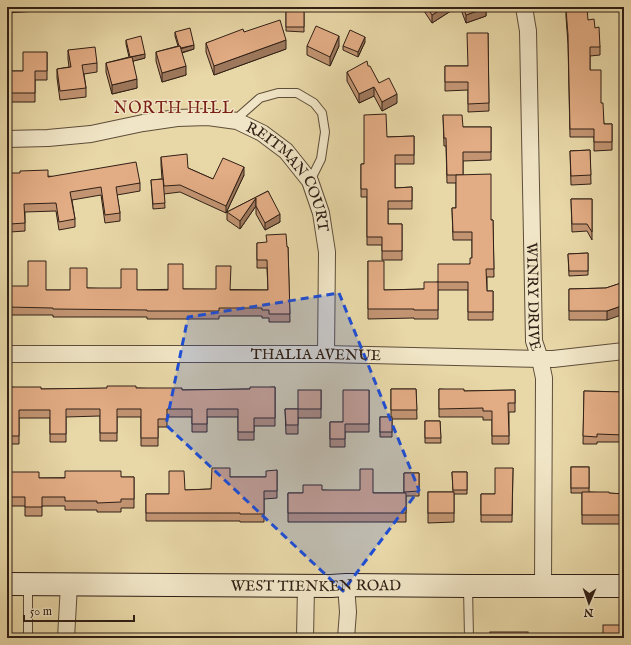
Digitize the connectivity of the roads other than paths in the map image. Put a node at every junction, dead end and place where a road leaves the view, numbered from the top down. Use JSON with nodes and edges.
{"nodes":[{"id":1,"x":524,"y":7,"type":"edge"},
{"id":2,"x":234,"y":121,"type":"junction"},
{"id":3,"x":7,"y":139,"type":"edge"},
{"id":4,"x":310,"y":181,"type":"junction"},
{"id":5,"x":624,"y":351,"type":"edge"},
{"id":6,"x":7,"y":354,"type":"edge"},
{"id":7,"x":326,"y":354,"type":"junction"},
{"id":8,"x":540,"y":359,"type":"junction"},
{"id":9,"x":69,"y":584,"type":"junction"},
{"id":10,"x":17,"y":585,"type":"edge"},
{"id":11,"x":346,"y":585,"type":"junction"},
{"id":12,"x":306,"y":586,"type":"junction"},
{"id":13,"x":468,"y":586,"type":"junction"},
{"id":14,"x":543,"y":586,"type":"junction"},
{"id":15,"x":624,"y":586,"type":"edge"},
{"id":16,"x":28,"y":638,"type":"edge"},
{"id":17,"x":66,"y":638,"type":"edge"},
{"id":18,"x":305,"y":638,"type":"edge"},
{"id":19,"x":346,"y":638,"type":"edge"},
{"id":20,"x":469,"y":638,"type":"edge"}],
"edges":[{"from":1,"to":8,"type":"street","name":"WINRY DRIVE"},
{"from":2,"to":3,"type":"street","name":"REITMAN COURT"},
{"from":2,"to":4,"type":"street","name":"REITMAN COURT"},
{"from":2,"to":4,"type":"lane"},
{"from":4,"to":7,"type":"street","name":"REITMAN COURT"},
{"from":5,"to":8,"type":"street","name":"THALIA AVENUE"},
{"from":6,"to":7,"type":"street","name":"THALIA AVENUE"},
{"from":7,"to":8,"type":"street","name":"THALIA AVENUE"},
{"from":8,"to":14,"type":"street","name":"WINRY DRIVE"},
{"from":9,"to":10,"type":"main road","name":"WEST TIENKEN ROAD"},
{"from":9,"to":12,"type":"main road","name":"WEST TIENKEN ROAD"},
{"from":9,"to":17,"type":"street"},
{"from":10,"to":16,"type":"lane"},
{"from":11,"to":12,"type":"main road","name":"WEST TIENKEN ROAD"},
{"from":11,"to":13,"type":"main road","name":"WEST TIENKEN ROAD"},
{"from":11,"to":19,"type":"street"},
{"from":12,"to":18,"type":"street"},
{"from":13,"to":14,"type":"main road","name":"WEST TIENKEN ROAD"},
{"from":13,"to":20,"type":"lane"},
{"from":14,"to":15,"type":"main road","name":"WEST TIENKEN ROAD"}]}
